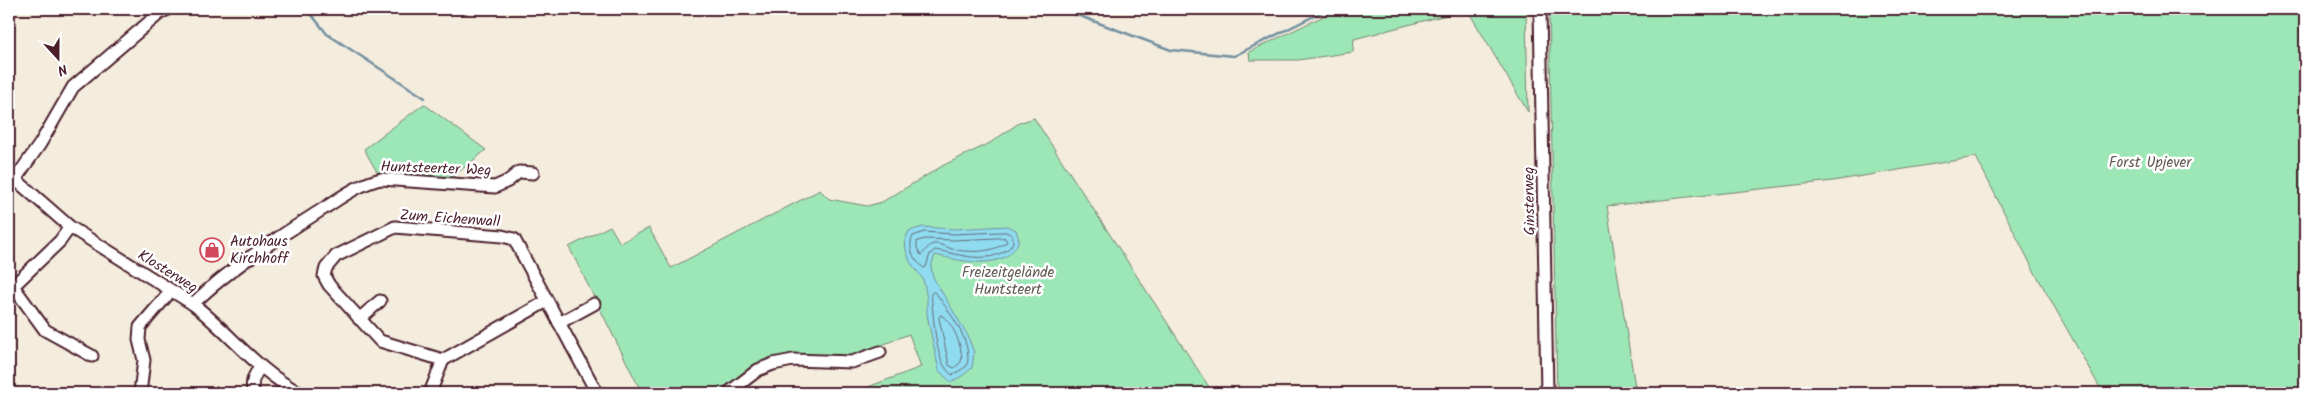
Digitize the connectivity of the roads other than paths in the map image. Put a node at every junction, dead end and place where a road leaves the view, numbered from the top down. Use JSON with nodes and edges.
{"nodes":[{"id":1,"x":168,"y":9,"type":"edge"},
{"id":2,"x":1540,"y":9,"type":"edge"},
{"id":3,"x":534,"y":173,"type":"dead end"},
{"id":4,"x":12,"y":183,"type":"edge"},
{"id":5,"x":70,"y":227,"type":"junction"},
{"id":6,"x":11,"y":288,"type":"edge"},
{"id":7,"x":171,"y":290,"type":"junction"},
{"id":8,"x":380,"y":301,"type":"dead end"},
{"id":9,"x":547,"y":301,"type":"junction"},
{"id":10,"x":194,"y":304,"type":"junction"},
{"id":11,"x":594,"y":304,"type":"dead end"},
{"id":12,"x":359,"y":319,"type":"junction"},
{"id":13,"x":559,"y":323,"type":"junction"},
{"id":14,"x":880,"y":352,"type":"dead end"},
{"id":15,"x":92,"y":356,"type":"dead end"},
{"id":16,"x":442,"y":360,"type":"junction"},
{"id":17,"x":261,"y":367,"type":"junction"},
{"id":18,"x":140,"y":393,"type":"edge"},
{"id":19,"x":254,"y":393,"type":"edge"},
{"id":20,"x":300,"y":393,"type":"edge"},
{"id":21,"x":430,"y":393,"type":"edge"},
{"id":22,"x":597,"y":393,"type":"edge"},
{"id":23,"x":728,"y":393,"type":"edge"},
{"id":24,"x":1547,"y":393,"type":"edge"}],
"edges":[{"from":1,"to":4,"type":"street"},
{"from":2,"to":24,"type":"street","name":"Ginsterweg"},
{"from":3,"to":10,"type":"street","name":"Huntsteerter Weg"},
{"from":4,"to":5,"type":"street","name":"Klosterweg"},
{"from":5,"to":6,"type":"street"},
{"from":5,"to":7,"type":"street","name":"Klosterweg"},
{"from":6,"to":15,"type":"street"},
{"from":7,"to":10,"type":"street","name":"Klosterweg"},
{"from":7,"to":18,"type":"street"},
{"from":8,"to":12,"type":"street"},
{"from":9,"to":12,"type":"street","name":"Zum Eichenwall"},
{"from":9,"to":13,"type":"street","name":"Zum Eichenwall"},
{"from":9,"to":16,"type":"street"},
{"from":10,"to":17,"type":"street","name":"Klosterweg"},
{"from":11,"to":13,"type":"street"},
{"from":12,"to":16,"type":"street","name":"Zum Eichenwall"},
{"from":13,"to":22,"type":"street","name":"Zum Eichenwall"},
{"from":14,"to":23,"type":"street"},
{"from":16,"to":21,"type":"street"},
{"from":17,"to":19,"type":"street"},
{"from":17,"to":20,"type":"street","name":"Klosterweg"}]}
